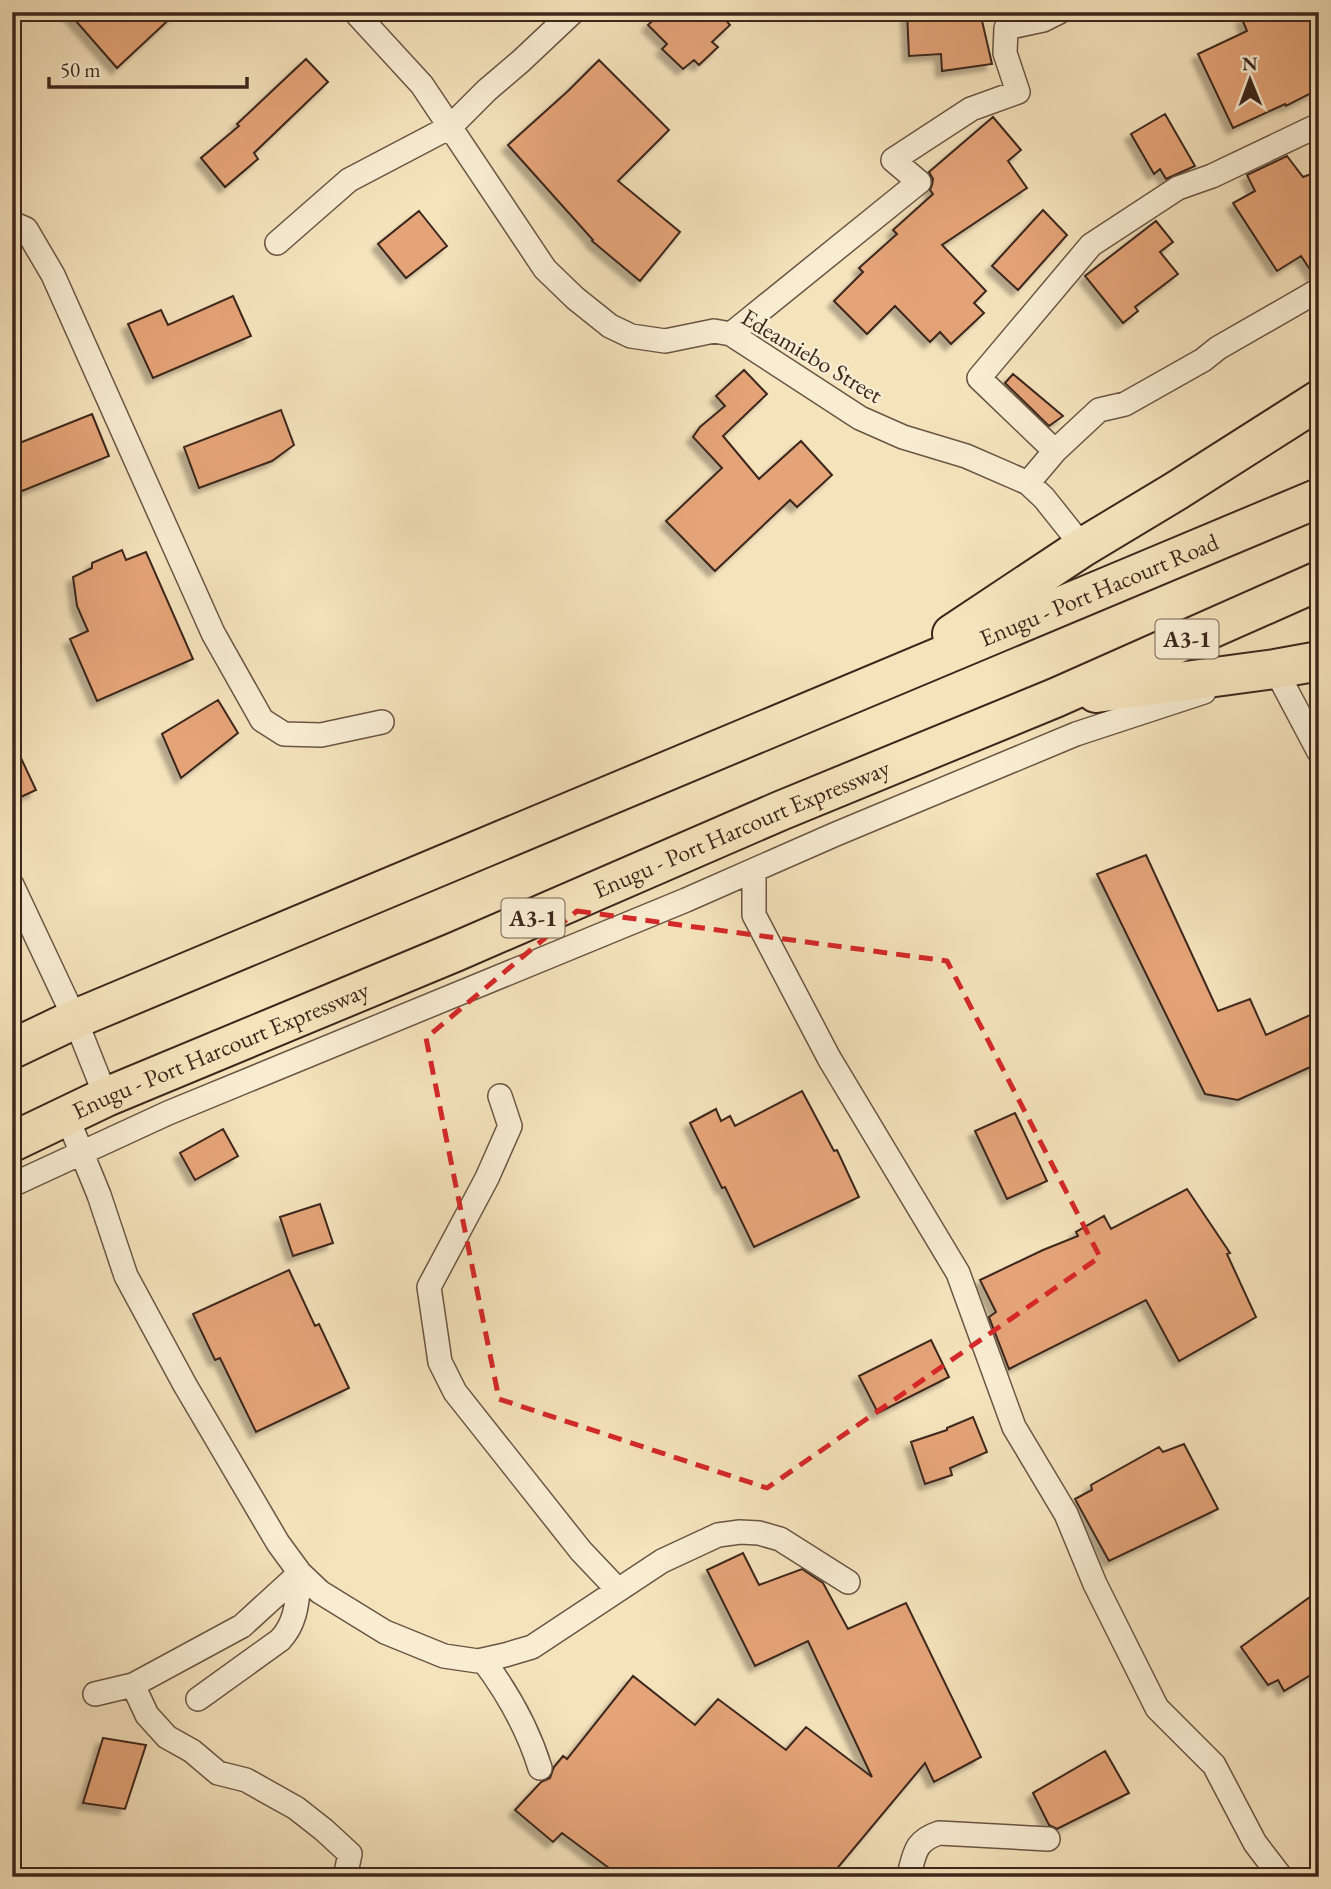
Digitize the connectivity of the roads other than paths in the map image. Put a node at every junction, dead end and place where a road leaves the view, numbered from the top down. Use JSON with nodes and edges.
{"nodes":[{"id":1,"x":355,"y":12,"type":"edge"},
{"id":2,"x":573,"y":12,"type":"edge"},
{"id":3,"x":1059,"y":12,"type":"edge"},
{"id":4,"x":1319,"y":124,"type":"edge"},
{"id":5,"x":450,"y":127,"type":"junction"},
{"id":6,"x":12,"y":223,"type":"edge"},
{"id":7,"x":276,"y":243,"type":"dead end"},
{"id":8,"x":1319,"y":290,"type":"edge"},
{"id":9,"x":731,"y":334,"type":"junction"},
{"id":10,"x":1319,"y":400,"type":"edge"},
{"id":11,"x":1055,"y":451,"type":"junction"},
{"id":12,"x":1028,"y":483,"type":"junction"},
{"id":13,"x":1319,"y":498,"type":"edge"},
{"id":14,"x":1083,"y":547,"type":"junction"},
{"id":15,"x":1319,"y":581,"type":"edge"},
{"id":16,"x":1319,"y":661,"type":"edge"},
{"id":17,"x":1275,"y":670,"type":"junction"},
{"id":18,"x":877,"y":683,"type":"junction"},
{"id":19,"x":1055,"y":698,"type":"junction"},
{"id":20,"x":382,"y":722,"type":"dead end"},
{"id":21,"x":1319,"y":752,"type":"edge"},
{"id":22,"x":754,"y":870,"type":"junction"},
{"id":23,"x":12,"y":885,"type":"edge"},
{"id":24,"x":75,"y":1019,"type":"junction"},
{"id":25,"x":12,"y":1049,"type":"edge"},
{"id":26,"x":500,"y":1096,"type":"dead end"},
{"id":27,"x":106,"y":1097,"type":"junction"},
{"id":28,"x":67,"y":1116,"type":"junction"},
{"id":29,"x":12,"y":1142,"type":"edge"},
{"id":30,"x":82,"y":1153,"type":"junction"},
{"id":31,"x":12,"y":1185,"type":"edge"},
{"id":32,"x":300,"y":1573,"type":"junction"},
{"id":33,"x":848,"y":1582,"type":"dead end"},
{"id":34,"x":618,"y":1590,"type":"junction"},
{"id":35,"x":483,"y":1660,"type":"junction"},
{"id":36,"x":133,"y":1685,"type":"junction"},
{"id":37,"x":95,"y":1695,"type":"dead end"},
{"id":38,"x":198,"y":1699,"type":"dead end"},
{"id":39,"x":540,"y":1768,"type":"dead end"},
{"id":40,"x":1048,"y":1839,"type":"dead end"},
{"id":41,"x":910,"y":1876,"type":"edge"},
{"id":42,"x":345,"y":1877,"type":"edge"},
{"id":43,"x":1281,"y":1877,"type":"edge"}],
"edges":[{"from":1,"to":5,"type":"street","name":"Edeamiebo Street"},
{"from":2,"to":5,"type":"street"},
{"from":3,"to":9,"type":"street"},
{"from":4,"to":11,"type":"street"},
{"from":5,"to":7,"type":"street"},
{"from":5,"to":9,"type":"street","name":"Edeamiebo Street"},
{"from":6,"to":20,"type":"street"},
{"from":8,"to":11,"type":"street"},
{"from":9,"to":12,"type":"street","name":"Edeamiebo Street"},
{"from":10,"to":14,"type":"highway"},
{"from":11,"to":12,"type":"street"},
{"from":12,"to":14,"type":"street","name":"Edeamiebo Street"},
{"from":13,"to":18,"type":"highway","name":"Enugu - Port Hacourt Road"},
{"from":14,"to":18,"type":"highway"},
{"from":15,"to":19,"type":"highway","name":"Enugu - Port Harcourt Expressway","number":"A3-1"},
{"from":16,"to":17,"type":"highway"},
{"from":17,"to":19,"type":"highway"},
{"from":17,"to":21,"type":"street"},
{"from":17,"to":22,"type":"street"},
{"from":18,"to":24,"type":"highway"},
{"from":19,"to":27,"type":"highway","name":"Enugu - Port Harcourt Expressway","number":"A3-1"},
{"from":22,"to":30,"type":"street"},
{"from":22,"to":43,"type":"street"},
{"from":23,"to":24,"type":"street"},
{"from":24,"to":25,"type":"highway"},
{"from":24,"to":27,"type":"street"},
{"from":26,"to":34,"type":"street"},
{"from":27,"to":28,"type":"highway","name":"Enugu - Port Harcourt Expressway","number":"A3-1"},
{"from":28,"to":29,"type":"highway","name":"Enugu - Port Harcourt Expressway","number":"A3-1"},
{"from":28,"to":30,"type":"street"},
{"from":30,"to":31,"type":"street"},
{"from":30,"to":32,"type":"street"},
{"from":32,"to":35,"type":"street"},
{"from":32,"to":36,"type":"street"},
{"from":32,"to":38,"type":"street"},
{"from":33,"to":34,"type":"street"},
{"from":34,"to":35,"type":"street"},
{"from":35,"to":39,"type":"street"},
{"from":36,"to":37,"type":"street"},
{"from":36,"to":42,"type":"street"},
{"from":40,"to":41,"type":"street"}]}
